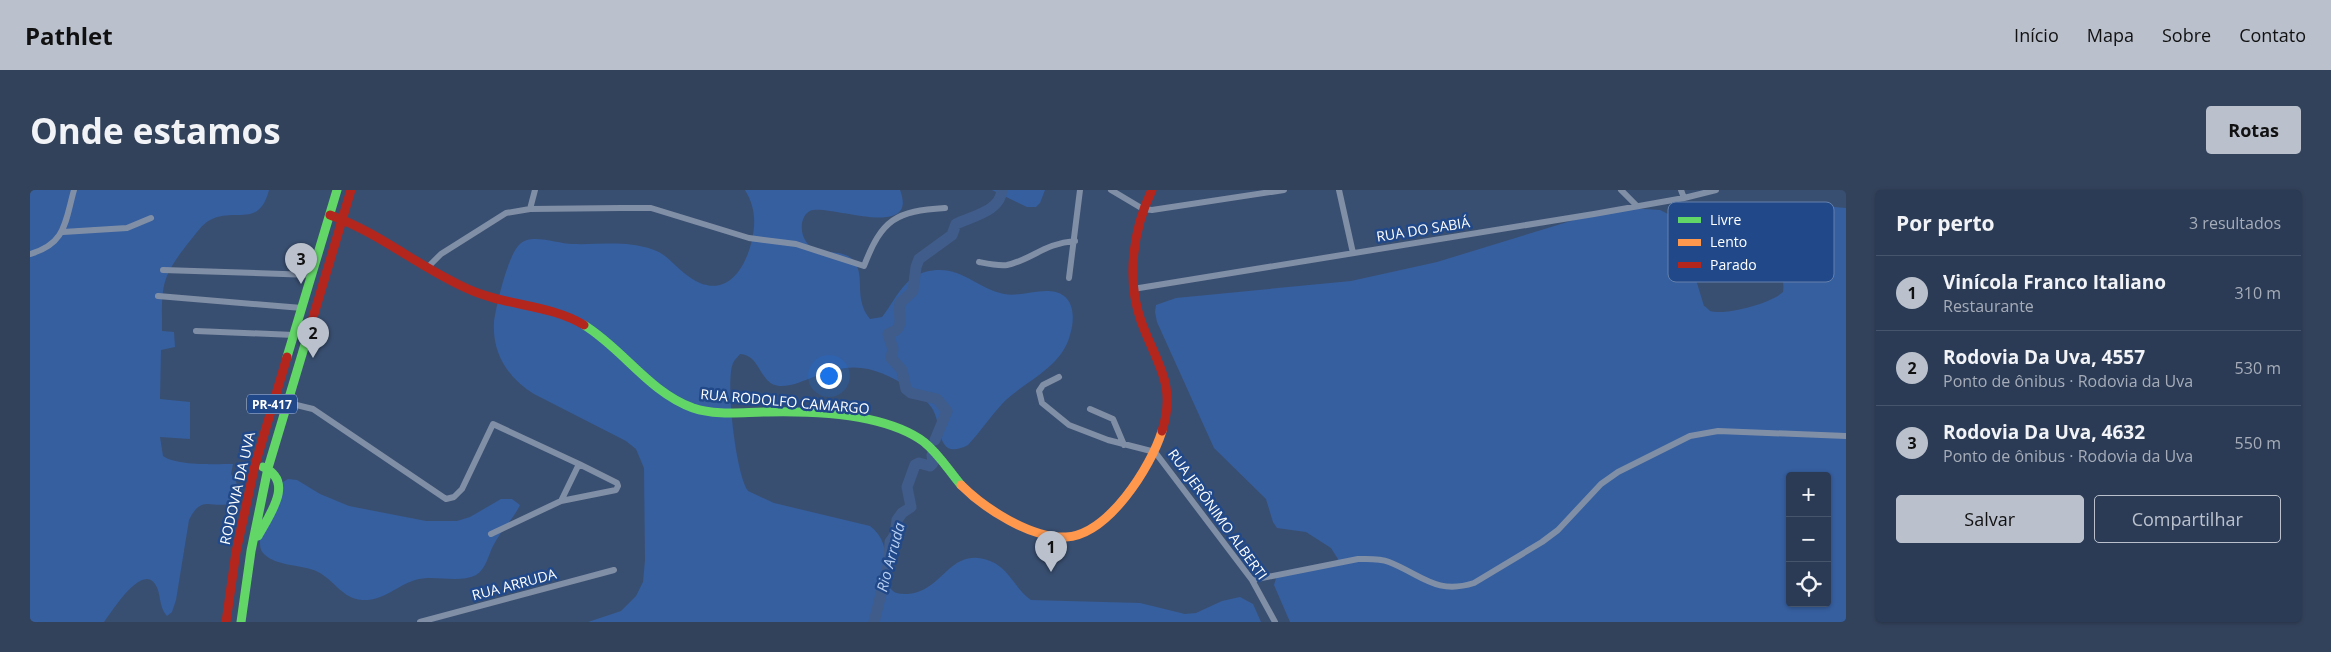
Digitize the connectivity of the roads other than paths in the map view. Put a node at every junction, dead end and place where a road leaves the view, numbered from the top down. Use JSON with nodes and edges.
{"nodes":[{"id":1,"x":74,"y":190,"type":"edge"},
{"id":2,"x":337,"y":190,"type":"edge"},
{"id":3,"x":351,"y":190,"type":"edge"},
{"id":4,"x":535,"y":190,"type":"edge"},
{"id":5,"x":1080,"y":190,"type":"edge"},
{"id":6,"x":1111,"y":190,"type":"edge"},
{"id":7,"x":1152,"y":190,"type":"edge"},
{"id":8,"x":1284,"y":190,"type":"edge"},
{"id":9,"x":1339,"y":190,"type":"edge"},
{"id":10,"x":1621,"y":190,"type":"edge"},
{"id":11,"x":1681,"y":190,"type":"edge"},
{"id":12,"x":1716,"y":190,"type":"edge"},
{"id":13,"x":1684,"y":198,"type":"junction"},
{"id":14,"x":1636,"y":206,"type":"junction"},
{"id":15,"x":945,"y":208,"type":"dead end"},
{"id":16,"x":530,"y":209,"type":"junction"},
{"id":17,"x":1143,"y":209,"type":"junction"},
{"id":18,"x":330,"y":215,"type":"junction"},
{"id":19,"x":151,"y":218,"type":"dead end"},
{"id":20,"x":343,"y":219,"type":"junction"},
{"id":21,"x":63,"y":232,"type":"junction"},
{"id":22,"x":1075,"y":241,"type":"junction"},
{"id":23,"x":1352,"y":253,"type":"junction"},
{"id":24,"x":30,"y":254,"type":"edge"},
{"id":25,"x":979,"y":262,"type":"dead end"},
{"id":26,"x":430,"y":265,"type":"junction"},
{"id":27,"x":163,"y":270,"type":"dead end"},
{"id":28,"x":312,"y":275,"type":"junction"},
{"id":29,"x":1069,"y":278,"type":"dead end"},
{"id":30,"x":1133,"y":289,"type":"junction"},
{"id":31,"x":158,"y":296,"type":"dead end"},
{"id":32,"x":302,"y":308,"type":"junction"},
{"id":33,"x":196,"y":331,"type":"dead end"},
{"id":34,"x":294,"y":335,"type":"junction"},
{"id":35,"x":1059,"y":377,"type":"dead end"},
{"id":36,"x":288,"y":402,"type":"junction"},
{"id":37,"x":1090,"y":409,"type":"dead end"},
{"id":38,"x":1846,"y":436,"type":"edge"},
{"id":39,"x":1124,"y":445,"type":"junction"},
{"id":40,"x":1155,"y":452,"type":"junction"},
{"id":41,"x":579,"y":464,"type":"junction"},
{"id":42,"x":255,"y":465,"type":"junction"},
{"id":43,"x":268,"y":468,"type":"junction"},
{"id":44,"x":561,"y":501,"type":"junction"},
{"id":45,"x":491,"y":534,"type":"dead end"},
{"id":46,"x":251,"y":551,"type":"junction"},
{"id":47,"x":614,"y":570,"type":"dead end"},
{"id":48,"x":1252,"y":580,"type":"junction"},
{"id":49,"x":226,"y":622,"type":"edge"},
{"id":50,"x":241,"y":622,"type":"edge"},
{"id":51,"x":420,"y":622,"type":"edge"},
{"id":52,"x":1275,"y":622,"type":"edge"}],
"edges":[{"from":1,"to":21,"type":"street"},
{"from":2,"to":18,"type":"street","name":"RODOVIA DA UVA","number":"PR-417"},
{"from":3,"to":20,"type":"street","name":"RODOVIA DA UVA","number":"PR-417"},
{"from":4,"to":16,"type":"street"},
{"from":5,"to":22,"type":"street"},
{"from":6,"to":17,"type":"street"},
{"from":7,"to":17,"type":"street","name":"RUA JERÔNIMO ALBERTI"},
{"from":8,"to":17,"type":"street"},
{"from":9,"to":23,"type":"street"},
{"from":10,"to":14,"type":"street"},
{"from":11,"to":13,"type":"street"},
{"from":12,"to":13,"type":"street","name":"RUA DO SABIÁ"},
{"from":13,"to":14,"type":"street","name":"RUA DO SABIÁ"},
{"from":14,"to":23,"type":"street","name":"RUA DO SABIÁ"},
{"from":15,"to":16,"type":"street"},
{"from":16,"to":26,"type":"street"},
{"from":17,"to":30,"type":"street","name":"RUA JERÔNIMO ALBERTI"},
{"from":18,"to":20,"type":"street","name":"RUA RODOLFO CAMARGO"},
{"from":18,"to":28,"type":"street","name":"RODOVIA DA UVA","number":"PR-417"},
{"from":19,"to":21,"type":"street"},
{"from":20,"to":26,"type":"street","name":"RUA RODOLFO CAMARGO"},
{"from":20,"to":36,"type":"street","name":"RODOVIA DA UVA","number":"PR-417"},
{"from":21,"to":24,"type":"street"},
{"from":22,"to":25,"type":"street"},
{"from":22,"to":29,"type":"street"},
{"from":23,"to":30,"type":"street","name":"RUA DO SABIÁ"},
{"from":26,"to":40,"type":"street","name":"RUA RODOLFO CAMARGO"},
{"from":27,"to":28,"type":"street"},
{"from":28,"to":32,"type":"street","name":"RODOVIA DA UVA","number":"PR-417"},
{"from":30,"to":40,"type":"street","name":"RUA JERÔNIMO ALBERTI"},
{"from":31,"to":32,"type":"street"},
{"from":32,"to":34,"type":"street","name":"RODOVIA DA UVA","number":"PR-417"},
{"from":33,"to":34,"type":"street"},
{"from":34,"to":42,"type":"street","name":"RODOVIA DA UVA","number":"PR-417"},
{"from":35,"to":39,"type":"street"},
{"from":36,"to":41,"type":"street"},
{"from":36,"to":43,"type":"street","name":"RODOVIA DA UVA","number":"PR-417"},
{"from":37,"to":39,"type":"street"},
{"from":38,"to":48,"type":"street"},
{"from":39,"to":40,"type":"street"},
{"from":40,"to":48,"type":"street","name":"RUA JERÔNIMO ALBERTI"},
{"from":41,"to":44,"type":"street"},
{"from":41,"to":44,"type":"street"},
{"from":42,"to":43,"type":"street"},
{"from":42,"to":49,"type":"street","name":"RODOVIA DA UVA","number":"PR-417"},
{"from":43,"to":46,"type":"street","name":"RODOVIA DA UVA","number":"PR-417"},
{"from":43,"to":46,"type":"street"},
{"from":44,"to":45,"type":"street"},
{"from":46,"to":50,"type":"street","name":"RODOVIA DA UVA","number":"PR-417"},
{"from":47,"to":51,"type":"street","name":"RUA ARRUDA"},
{"from":48,"to":52,"type":"street","name":"RUA JERÔNIMO ALBERTI"}]}
